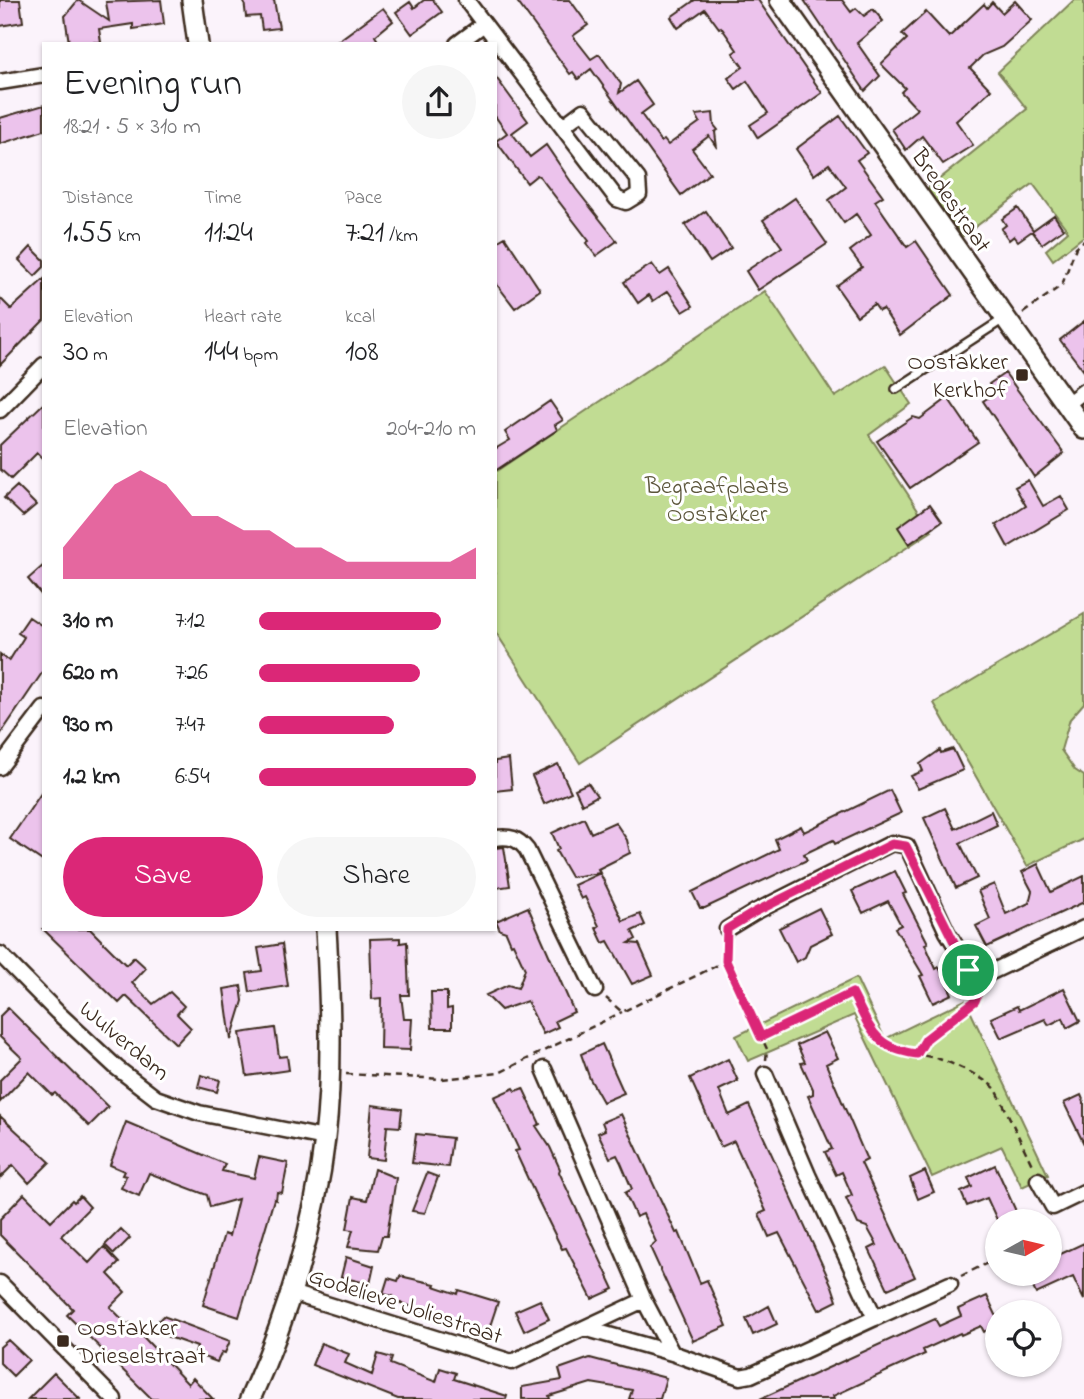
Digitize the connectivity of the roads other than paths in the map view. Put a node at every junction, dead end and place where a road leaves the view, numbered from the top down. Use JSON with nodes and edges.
{"nodes":[{"id":1,"x":192,"y":0,"type":"edge"},
{"id":2,"x":466,"y":0,"type":"edge"},
{"id":3,"x":780,"y":0,"type":"edge"},
{"id":4,"x":484,"y":24,"type":"junction"},
{"id":5,"x":198,"y":42,"type":"edge"},
{"id":6,"x":460,"y":42,"type":"edge"},
{"id":7,"x":42,"y":75,"type":"edge"},
{"id":8,"x":0,"y":82,"type":"edge"},
{"id":9,"x":563,"y":126,"type":"junction"},
{"id":10,"x":1009,"y":322,"type":"junction"},
{"id":11,"x":42,"y":367,"type":"edge"},
{"id":12,"x":896,"y":389,"type":"dead end"},
{"id":13,"x":1084,"y":391,"type":"edge"},
{"id":14,"x":1067,"y":404,"type":"junction"},
{"id":15,"x":0,"y":410,"type":"edge"},
{"id":16,"x":1084,"y":429,"type":"edge"},
{"id":17,"x":42,"y":712,"type":"edge"},
{"id":18,"x":0,"y":767,"type":"edge"},
{"id":19,"x":497,"y":838,"type":"edge"},
{"id":20,"x":1084,"y":928,"type":"edge"},
{"id":21,"x":727,"y":929,"type":"road end"},
{"id":22,"x":326,"y":931,"type":"edge"},
{"id":23,"x":0,"y":954,"type":"edge"},
{"id":24,"x":595,"y":990,"type":"road end"},
{"id":25,"x":544,"y":1069,"type":"dead end"},
{"id":26,"x":765,"y":1074,"type":"road end"},
{"id":27,"x":325,"y":1138,"type":"junction"},
{"id":28,"x":1038,"y":1180,"type":"road end"},
{"id":29,"x":1084,"y":1192,"type":"edge"},
{"id":30,"x":0,"y":1283,"type":"edge"},
{"id":31,"x":950,"y":1284,"type":"road end"},
{"id":32,"x":291,"y":1293,"type":"junction"},
{"id":33,"x":644,"y":1300,"type":"junction"},
{"id":34,"x":875,"y":1318,"type":"junction"},
{"id":35,"x":584,"y":1328,"type":"junction"},
{"id":36,"x":672,"y":1353,"type":"junction"},
{"id":37,"x":114,"y":1399,"type":"edge"},
{"id":38,"x":250,"y":1399,"type":"edge"}],
"edges":[{"from":1,"to":5,"type":"street"},
{"from":2,"to":4,"type":"street"},
{"from":3,"to":10,"type":"street","name":"Bredestraat"},
{"from":4,"to":6,"type":"street"},
{"from":4,"to":9,"type":"street"},
{"from":7,"to":8,"type":"street"},
{"from":9,"to":9,"type":"street"},
{"from":10,"to":12,"type":"lane"},
{"from":10,"to":14,"type":"street","name":"Bredestraat"},
{"from":11,"to":15,"type":"street"},
{"from":13,"to":14,"type":"street"},
{"from":14,"to":16,"type":"street","name":"Bredestraat"},
{"from":17,"to":18,"type":"street"},
{"from":19,"to":24,"type":"street"},
{"from":20,"to":21,"type":"street"},
{"from":22,"to":27,"type":"street"},
{"from":23,"to":27,"type":"street","name":"Wulverdam"},
{"from":25,"to":33,"type":"street"},
{"from":26,"to":34,"type":"street"},
{"from":27,"to":32,"type":"street"},
{"from":28,"to":29,"type":"street"},
{"from":30,"to":37,"type":"street"},
{"from":31,"to":34,"type":"street"},
{"from":32,"to":35,"type":"street","name":"Godelieve Joliestraat"},
{"from":32,"to":38,"type":"street"},
{"from":33,"to":35,"type":"street","name":"Godelieve Joliestraat"},
{"from":33,"to":36,"type":"street"},
{"from":34,"to":36,"type":"street"},
{"from":35,"to":36,"type":"street"}]}
